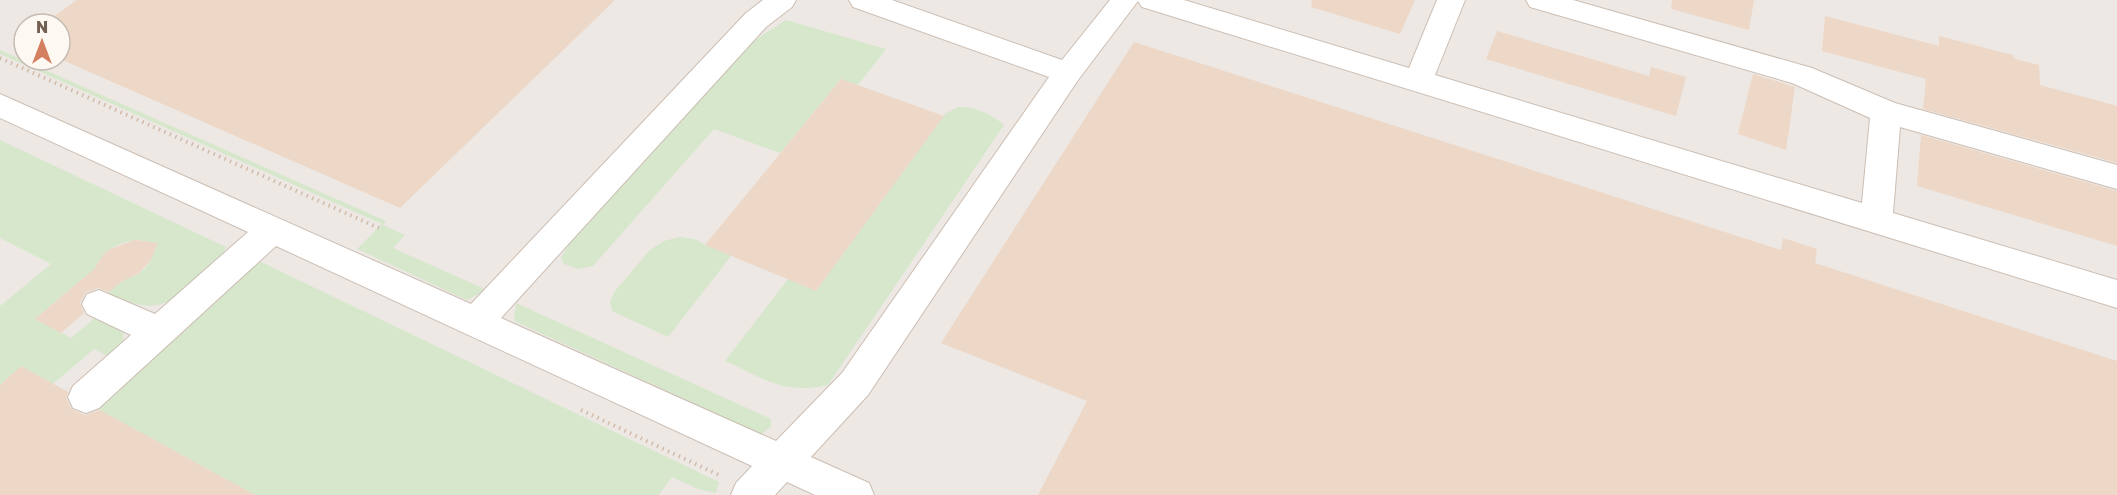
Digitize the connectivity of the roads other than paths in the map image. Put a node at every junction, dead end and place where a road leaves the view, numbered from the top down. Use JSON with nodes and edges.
{"nodes":[{"id":1,"x":782,"y":0,"type":"edge"},
{"id":2,"x":863,"y":0,"type":"edge"},
{"id":3,"x":1125,"y":0,"type":"edge"},
{"id":4,"x":1152,"y":0,"type":"edge"},
{"id":5,"x":1451,"y":0,"type":"edge"},
{"id":6,"x":1540,"y":0,"type":"edge"},
{"id":7,"x":1068,"y":73,"type":"junction"},
{"id":8,"x":1418,"y":81,"type":"junction"},
{"id":9,"x":0,"y":105,"type":"edge"},
{"id":10,"x":1886,"y":112,"type":"junction"},
{"id":11,"x":2117,"y":177,"type":"edge"},
{"id":12,"x":1876,"y":221,"type":"junction"},
{"id":13,"x":272,"y":230,"type":"junction"},
{"id":14,"x":2117,"y":294,"type":"edge"},
{"id":15,"x":99,"y":304,"type":"dead end"},
{"id":16,"x":475,"y":323,"type":"junction"},
{"id":17,"x":159,"y":332,"type":"junction"},
{"id":18,"x":86,"y":397,"type":"dead end"},
{"id":19,"x":782,"y":461,"type":"junction"},
{"id":20,"x":750,"y":495,"type":"edge"},
{"id":21,"x":855,"y":495,"type":"edge"}],
"edges":[{"from":1,"to":16,"type":"lane"},
{"from":2,"to":7,"type":"lane"},
{"from":3,"to":7,"type":"lane"},
{"from":4,"to":8,"type":"lane"},
{"from":5,"to":8,"type":"lane"},
{"from":6,"to":10,"type":"lane"},
{"from":7,"to":19,"type":"lane"},
{"from":8,"to":12,"type":"lane"},
{"from":9,"to":13,"type":"lane"},
{"from":10,"to":11,"type":"lane"},
{"from":10,"to":12,"type":"lane"},
{"from":12,"to":14,"type":"lane"},
{"from":13,"to":16,"type":"lane"},
{"from":13,"to":17,"type":"lane"},
{"from":15,"to":17,"type":"lane"},
{"from":16,"to":19,"type":"lane"},
{"from":17,"to":18,"type":"lane"},
{"from":19,"to":20,"type":"lane"},
{"from":19,"to":21,"type":"lane"}]}
